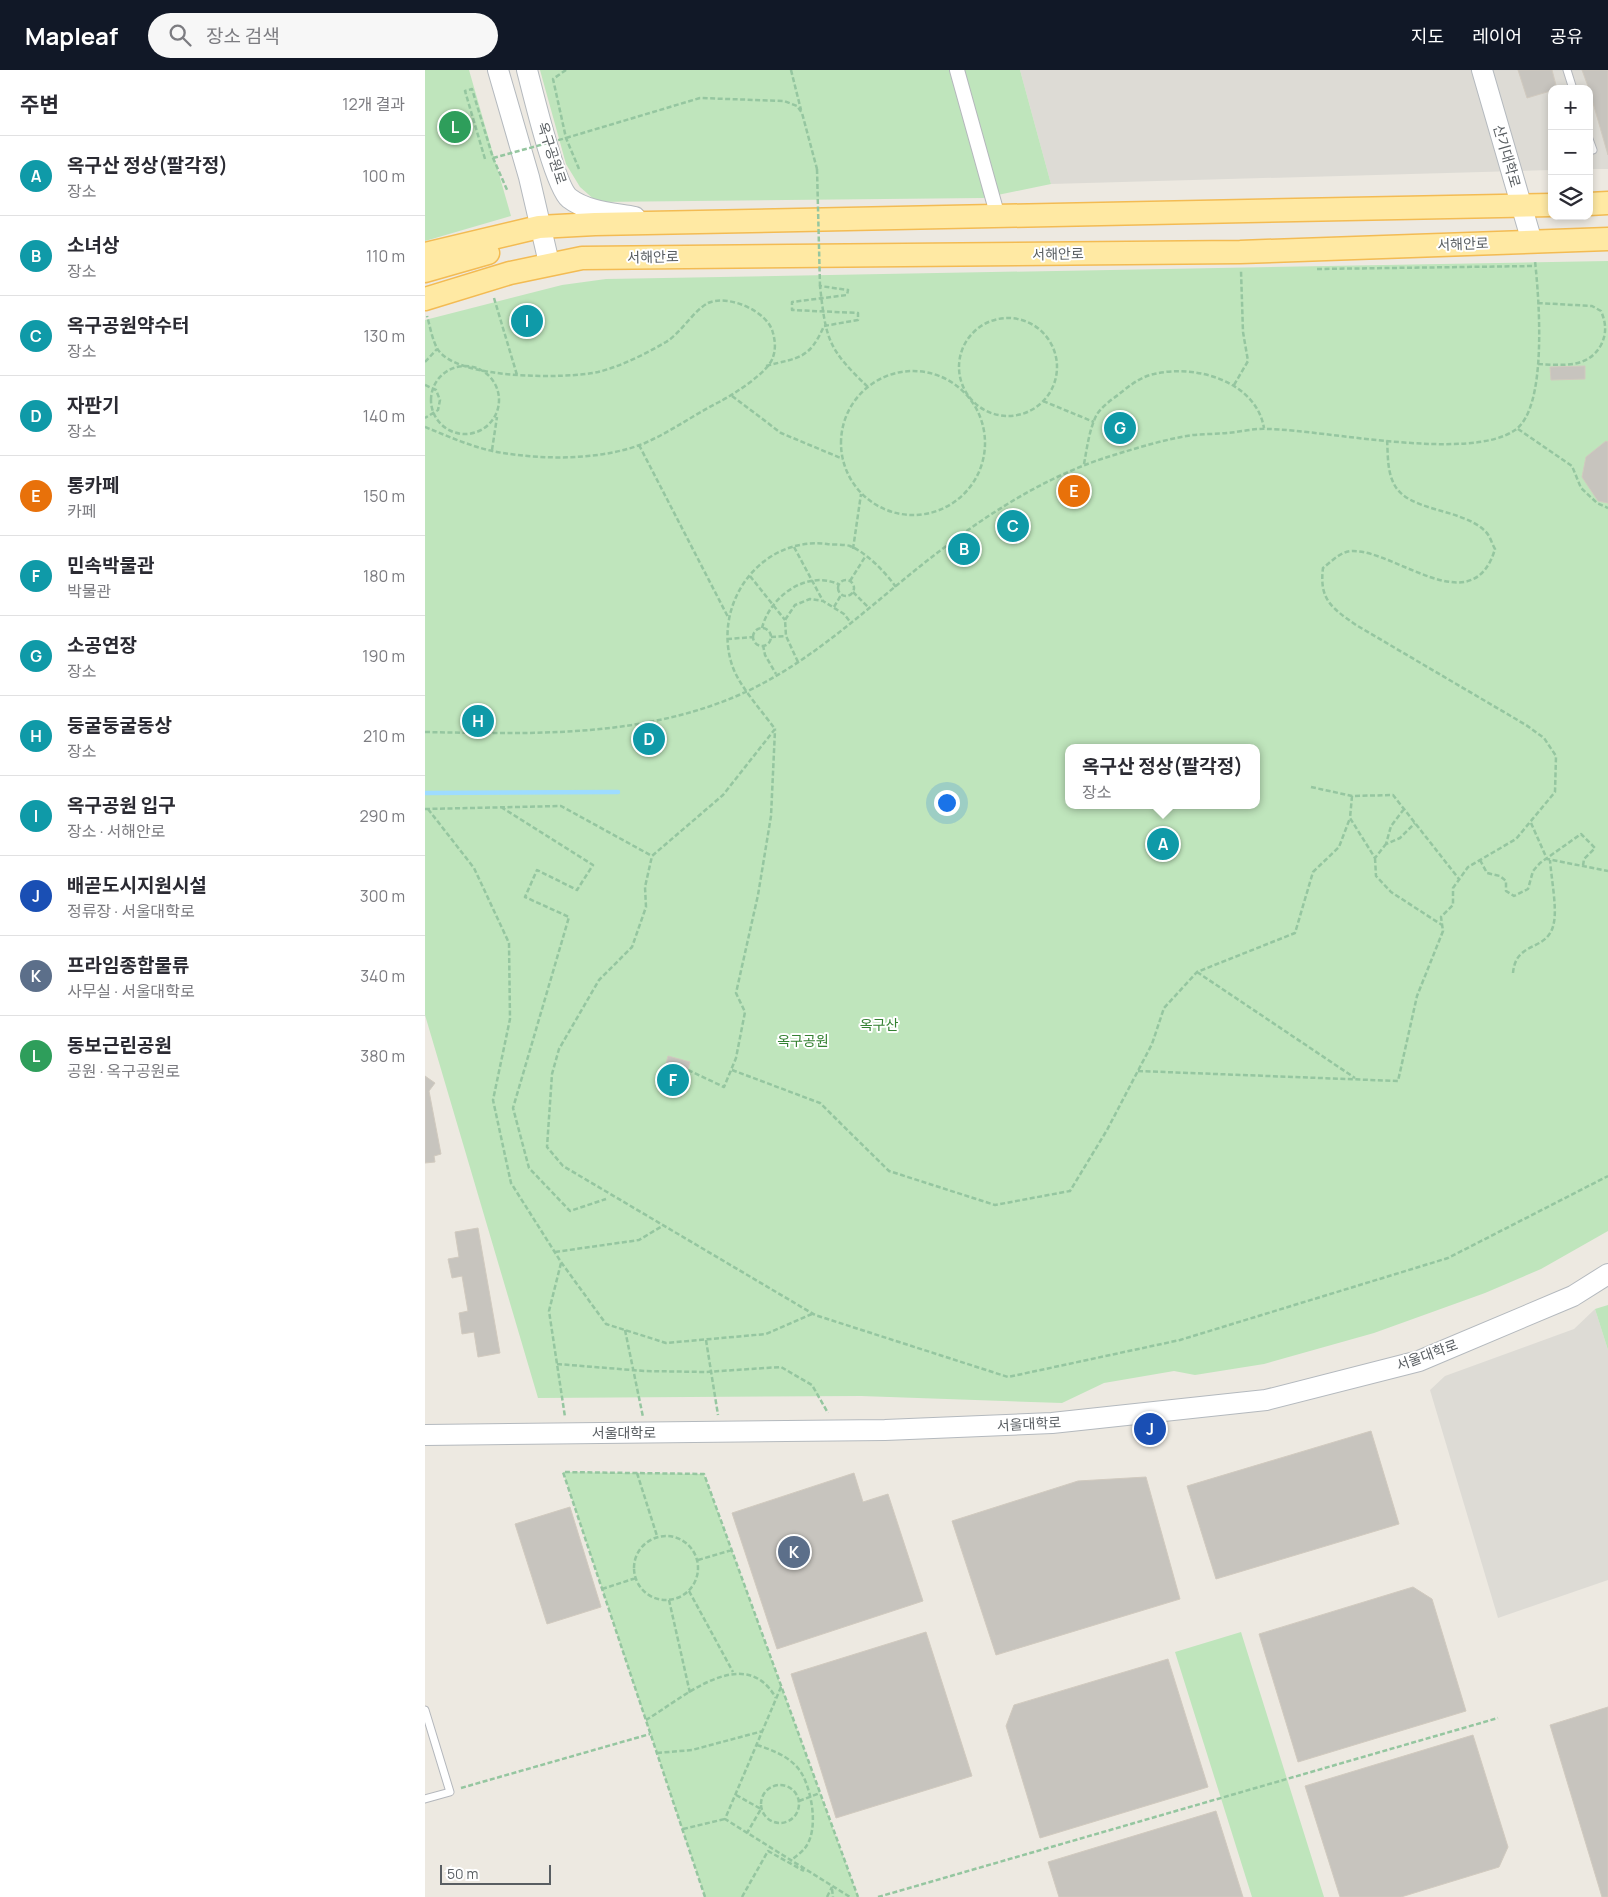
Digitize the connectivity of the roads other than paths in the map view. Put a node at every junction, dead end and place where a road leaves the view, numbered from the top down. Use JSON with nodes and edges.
{"nodes":[{"id":1,"x":498,"y":70,"type":"edge"},
{"id":2,"x":527,"y":70,"type":"edge"},
{"id":3,"x":957,"y":70,"type":"edge"},
{"id":4,"x":1482,"y":70,"type":"edge"},
{"id":5,"x":1567,"y":70,"type":"edge"},
{"id":6,"x":1572,"y":85,"type":"edge"},
{"id":7,"x":1608,"y":203,"type":"edge"},
{"id":8,"x":1593,"y":204,"type":"edge"},
{"id":9,"x":1548,"y":205,"type":"edge"},
{"id":10,"x":1522,"y":206,"type":"junction"},
{"id":11,"x":999,"y":217,"type":"junction"},
{"id":12,"x":664,"y":222,"type":"junction"},
{"id":13,"x":541,"y":233,"type":"junction"},
{"id":14,"x":1608,"y":239,"type":"edge"},
{"id":15,"x":1532,"y":242,"type":"junction"},
{"id":16,"x":425,"y":254,"type":"edge"},
{"id":17,"x":549,"y":263,"type":"junction"},
{"id":18,"x":425,"y":271,"type":"edge"},
{"id":19,"x":510,"y":272,"type":"junction"},
{"id":20,"x":425,"y":288,"type":"edge"},
{"id":21,"x":425,"y":299,"type":"edge"},
{"id":22,"x":1608,"y":1274,"type":"edge"},
{"id":23,"x":425,"y":1435,"type":"edge"},
{"id":24,"x":425,"y":1710,"type":"edge"},
{"id":25,"x":425,"y":1799,"type":"edge"}],
"edges":[{"from":1,"to":13,"type":"street","name":"옥구공원로"},
{"from":2,"to":12,"type":"street","name":"옥구공원로"},
{"from":3,"to":11,"type":"street"},
{"from":4,"to":10,"type":"street","name":"산기대학로"},
{"from":5,"to":6,"type":"lane"},
{"from":7,"to":8,"type":"main road"},
{"from":9,"to":10,"type":"main road"},
{"from":10,"to":11,"type":"main road"},
{"from":10,"to":15,"type":"street","name":"산기대학로"},
{"from":11,"to":12,"type":"main road"},
{"from":12,"to":13,"type":"main road"},
{"from":13,"to":16,"type":"main road"},
{"from":13,"to":17,"type":"street","name":"옥구공원로"},
{"from":13,"to":18,"type":"main road"},
{"from":14,"to":15,"type":"main road","name":"서해안로"},
{"from":15,"to":17,"type":"main road","name":"서해안로"},
{"from":17,"to":19,"type":"main road","name":"서해안로"},
{"from":19,"to":20,"type":"main road","name":"서해안로"},
{"from":19,"to":21,"type":"main road","name":"서해안로"},
{"from":22,"to":23,"type":"street","name":"서울대학로"},
{"from":24,"to":25,"type":"lane"}]}
